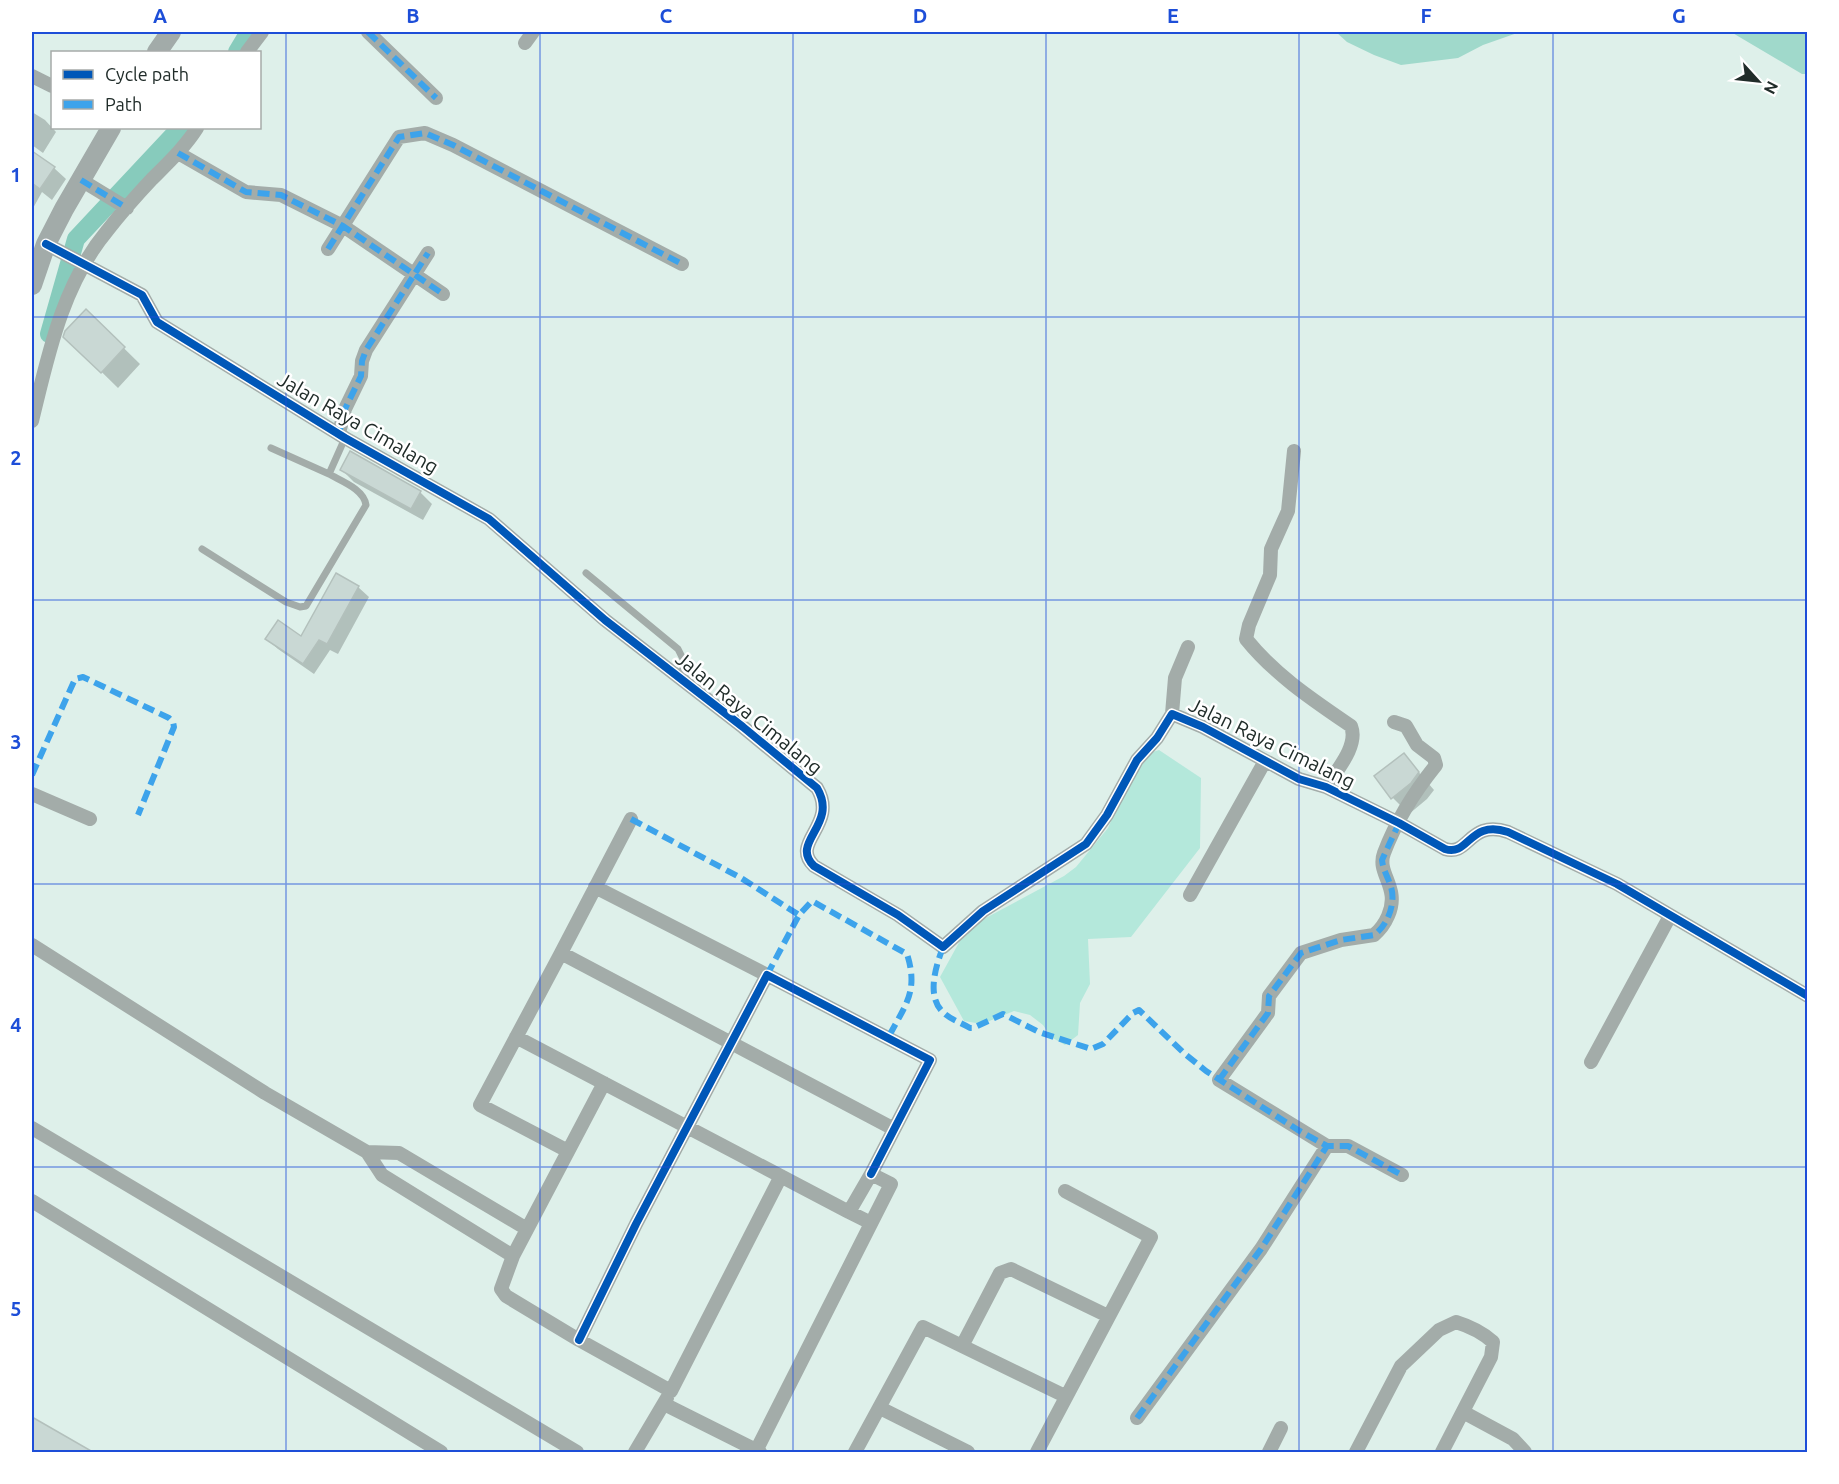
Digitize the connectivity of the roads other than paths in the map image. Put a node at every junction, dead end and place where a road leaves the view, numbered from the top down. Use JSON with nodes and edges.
{"nodes":[{"id":1,"x":171,"y":32,"type":"edge"},
{"id":2,"x":262,"y":32,"type":"edge"},
{"id":3,"x":368,"y":32,"type":"edge"},
{"id":4,"x":158,"y":51,"type":"edge"},
{"id":5,"x":248,"y":51,"type":"edge"},
{"id":6,"x":32,"y":76,"type":"edge"},
{"id":7,"x":51,"y":86,"type":"edge"},
{"id":8,"x":436,"y":98,"type":"dead end"},
{"id":9,"x":111,"y":129,"type":"edge"},
{"id":10,"x":196,"y":129,"type":"edge"},
{"id":11,"x":178,"y":153,"type":"junction"},
{"id":12,"x":88,"y":184,"type":"junction"},
{"id":13,"x":127,"y":208,"type":"junction"},
{"id":14,"x":343,"y":226,"type":"junction"},
{"id":15,"x":52,"y":248,"type":"junction"},
{"id":16,"x":328,"y":249,"type":"dead end"},
{"id":17,"x":428,"y":253,"type":"dead end"},
{"id":18,"x":81,"y":264,"type":"junction"},
{"id":19,"x":682,"y":264,"type":"dead end"},
{"id":20,"x":414,"y":275,"type":"junction"},
{"id":21,"x":32,"y":285,"type":"edge"},
{"id":22,"x":443,"y":294,"type":"dead end"},
{"id":23,"x":32,"y":421,"type":"edge"},
{"id":24,"x":342,"y":435,"type":"junction"},
{"id":25,"x":271,"y":448,"type":"dead end"},
{"id":26,"x":1294,"y":451,"type":"dead end"},
{"id":27,"x":329,"y":474,"type":"junction"},
{"id":28,"x":202,"y":549,"type":"dead end"},
{"id":29,"x":585,"y":573,"type":"dead end"},
{"id":30,"x":1188,"y":647,"type":"dead end"},
{"id":31,"x":681,"y":678,"type":"junction"},
{"id":32,"x":1172,"y":714,"type":"junction"},
{"id":33,"x":1394,"y":722,"type":"dead end"},
{"id":34,"x":1265,"y":761,"type":"junction"},
{"id":35,"x":1326,"y":788,"type":"junction"},
{"id":36,"x":32,"y":795,"type":"edge"},
{"id":37,"x":90,"y":819,"type":"dead end"},
{"id":38,"x":631,"y":819,"type":"dead end"},
{"id":39,"x":1399,"y":823,"type":"junction"},
{"id":40,"x":595,"y":887,"type":"junction"},
{"id":41,"x":1190,"y":895,"type":"dead end"},
{"id":42,"x":1670,"y":916,"type":"junction"},
{"id":43,"x":32,"y":945,"type":"edge"},
{"id":44,"x":561,"y":953,"type":"junction"},
{"id":45,"x":767,"y":975,"type":"junction"},
{"id":46,"x":1808,"y":996,"type":"edge"},
{"id":47,"x":516,"y":1037,"type":"junction"},
{"id":48,"x":731,"y":1043,"type":"junction"},
{"id":49,"x":1591,"y":1062,"type":"dead end"},
{"id":50,"x":604,"y":1083,"type":"junction"},
{"id":51,"x":687,"y":1127,"type":"junction"},
{"id":52,"x":32,"y":1128,"type":"edge"},
{"id":53,"x":894,"y":1129,"type":"junction"},
{"id":54,"x":1327,"y":1146,"type":"junction"},
{"id":55,"x":367,"y":1152,"type":"junction"},
{"id":56,"x":568,"y":1152,"type":"junction"},
{"id":57,"x":870,"y":1174,"type":"junction"},
{"id":58,"x":1402,"y":1175,"type":"dead end"},
{"id":59,"x":781,"y":1176,"type":"junction"},
{"id":60,"x":1065,"y":1191,"type":"dead end"},
{"id":61,"x":32,"y":1201,"type":"edge"},
{"id":62,"x":849,"y":1212,"type":"junction"},
{"id":63,"x":871,"y":1223,"type":"junction"},
{"id":64,"x":527,"y":1229,"type":"junction"},
{"id":65,"x":513,"y":1256,"type":"junction"},
{"id":66,"x":1108,"y":1316,"type":"junction"},
{"id":67,"x":579,"y":1340,"type":"junction"},
{"id":68,"x":962,"y":1346,"type":"junction"},
{"id":69,"x":670,"y":1391,"type":"junction"},
{"id":70,"x":1065,"y":1396,"type":"junction"},
{"id":71,"x":663,"y":1404,"type":"junction"},
{"id":72,"x":880,"y":1408,"type":"junction"},
{"id":73,"x":1463,"y":1412,"type":"junction"},
{"id":74,"x":1137,"y":1418,"type":"dead end"},
{"id":75,"x":1281,"y":1428,"type":"dead end"},
{"id":76,"x":758,"y":1451,"type":"edge"},
{"id":77,"x":441,"y":1452,"type":"edge"},
{"id":78,"x":577,"y":1452,"type":"edge"},
{"id":79,"x":634,"y":1452,"type":"edge"},
{"id":80,"x":855,"y":1452,"type":"edge"},
{"id":81,"x":968,"y":1452,"type":"edge"},
{"id":82,"x":1036,"y":1452,"type":"edge"},
{"id":83,"x":1269,"y":1452,"type":"edge"},
{"id":84,"x":1356,"y":1452,"type":"edge"},
{"id":85,"x":1442,"y":1452,"type":"edge"},
{"id":86,"x":1525,"y":1452,"type":"edge"}],
"edges":[{"from":1,"to":4,"type":"main road"},
{"from":2,"to":5,"type":"street"},
{"from":3,"to":8,"type":"street"},
{"from":6,"to":7,"type":"street"},
{"from":9,"to":12,"type":"main road"},
{"from":10,"to":11,"type":"street"},
{"from":11,"to":13,"type":"street"},
{"from":11,"to":14,"type":"street"},
{"from":12,"to":13,"type":"street"},
{"from":12,"to":15,"type":"main road"},
{"from":13,"to":18,"type":"street"},
{"from":14,"to":16,"type":"street"},
{"from":14,"to":19,"type":"street"},
{"from":14,"to":20,"type":"street"},
{"from":15,"to":18,"type":"street","name":"Jalan Raya Cimalang"},
{"from":15,"to":21,"type":"main road"},
{"from":17,"to":20,"type":"street"},
{"from":18,"to":23,"type":"street"},
{"from":18,"to":24,"type":"street","name":"Jalan Raya Cimalang"},
{"from":20,"to":22,"type":"street"},
{"from":20,"to":24,"type":"street"},
{"from":24,"to":27,"type":"lane"},
{"from":24,"to":31,"type":"street","name":"Jalan Raya Cimalang"},
{"from":25,"to":27,"type":"lane"},
{"from":26,"to":35,"type":"street"},
{"from":27,"to":28,"type":"lane"},
{"from":29,"to":31,"type":"lane"},
{"from":30,"to":32,"type":"street"},
{"from":31,"to":32,"type":"street","name":"Jalan Raya Cimalang"},
{"from":32,"to":34,"type":"street","name":"Jalan Raya Cimalang"},
{"from":33,"to":39,"type":"street"},
{"from":34,"to":35,"type":"street","name":"Jalan Raya Cimalang"},
{"from":34,"to":41,"type":"street"},
{"from":35,"to":39,"type":"street","name":"Jalan Raya Cimalang"},
{"from":36,"to":37,"type":"street"},
{"from":38,"to":40,"type":"street"},
{"from":39,"to":42,"type":"street","name":"Jalan Raya Cimalang"},
{"from":39,"to":54,"type":"street"},
{"from":40,"to":44,"type":"street"},
{"from":40,"to":45,"type":"street"},
{"from":42,"to":46,"type":"street","name":"Jalan Raya Cimalang"},
{"from":42,"to":49,"type":"street"},
{"from":43,"to":55,"type":"street"},
{"from":44,"to":47,"type":"street"},
{"from":44,"to":48,"type":"street"},
{"from":45,"to":48,"type":"street"},
{"from":45,"to":53,"type":"street"},
{"from":47,"to":50,"type":"street"},
{"from":47,"to":56,"type":"street"},
{"from":48,"to":51,"type":"street"},
{"from":48,"to":53,"type":"street"},
{"from":50,"to":51,"type":"street"},
{"from":50,"to":56,"type":"street"},
{"from":51,"to":59,"type":"street"},
{"from":51,"to":67,"type":"street"},
{"from":52,"to":78,"type":"street"},
{"from":53,"to":57,"type":"street"},
{"from":54,"to":58,"type":"street"},
{"from":54,"to":74,"type":"street"},
{"from":55,"to":64,"type":"street"},
{"from":55,"to":65,"type":"street"},
{"from":56,"to":64,"type":"street"},
{"from":57,"to":62,"type":"street"},
{"from":57,"to":63,"type":"street"},
{"from":59,"to":62,"type":"street"},
{"from":59,"to":69,"type":"street"},
{"from":60,"to":66,"type":"street"},
{"from":61,"to":77,"type":"street"},
{"from":62,"to":63,"type":"street"},
{"from":63,"to":76,"type":"street"},
{"from":64,"to":65,"type":"street"},
{"from":65,"to":67,"type":"street"},
{"from":66,"to":68,"type":"street"},
{"from":66,"to":70,"type":"street"},
{"from":67,"to":69,"type":"street"},
{"from":68,"to":70,"type":"street"},
{"from":68,"to":72,"type":"street"},
{"from":69,"to":71,"type":"street"},
{"from":70,"to":82,"type":"street"},
{"from":71,"to":76,"type":"street"},
{"from":71,"to":79,"type":"street"},
{"from":72,"to":80,"type":"street"},
{"from":72,"to":81,"type":"street"},
{"from":73,"to":84,"type":"street"},
{"from":73,"to":85,"type":"street"},
{"from":73,"to":86,"type":"street"},
{"from":75,"to":83,"type":"street"}]}
